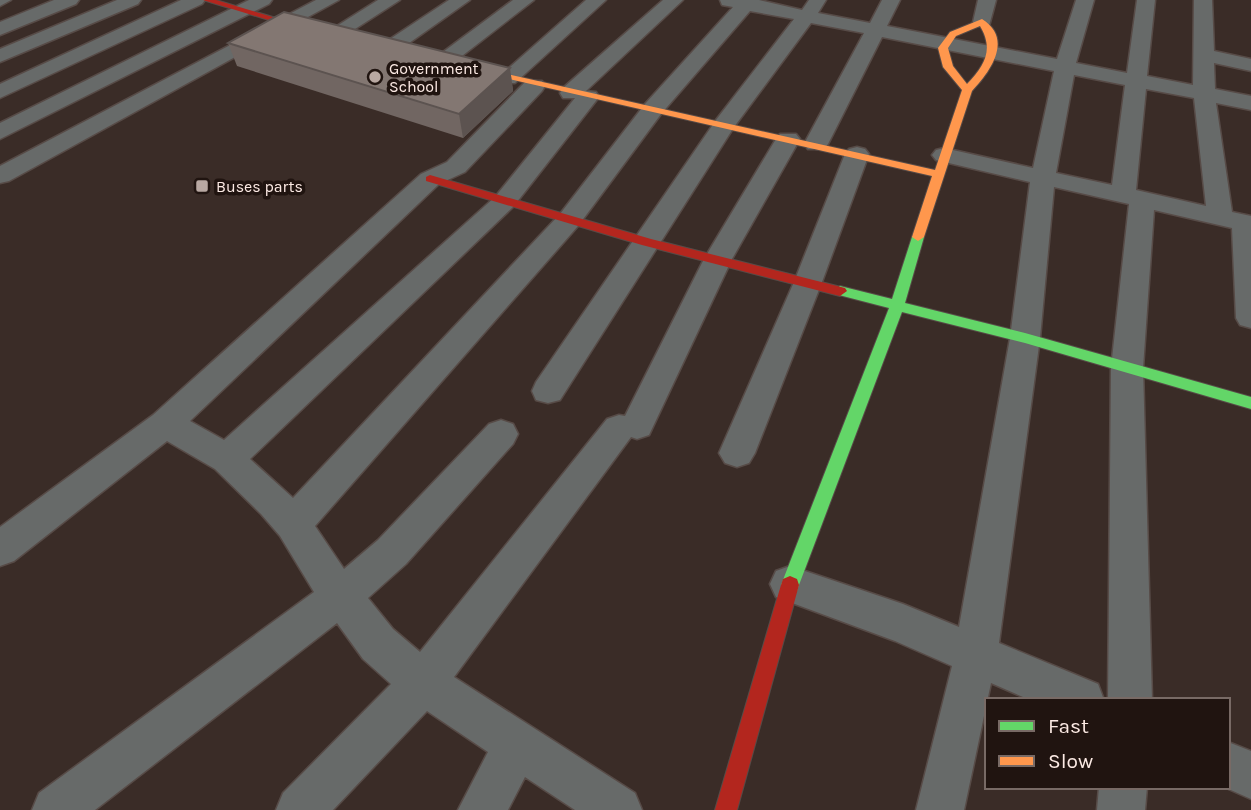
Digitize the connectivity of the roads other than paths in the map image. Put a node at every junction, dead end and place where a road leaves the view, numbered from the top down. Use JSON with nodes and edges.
{"nodes":[{"id":1,"x":70,"y":0,"type":"edge"},
{"id":2,"x":132,"y":0,"type":"edge"},
{"id":3,"x":196,"y":0,"type":"edge"},
{"id":4,"x":207,"y":0,"type":"edge"},
{"id":5,"x":263,"y":0,"type":"edge"},
{"id":6,"x":330,"y":0,"type":"edge"},
{"id":7,"x":391,"y":0,"type":"edge"},
{"id":8,"x":461,"y":0,"type":"edge"},
{"id":9,"x":525,"y":0,"type":"edge"},
{"id":10,"x":597,"y":0,"type":"edge"},
{"id":11,"x":674,"y":0,"type":"edge"},
{"id":12,"x":891,"y":0,"type":"edge"},
{"id":13,"x":987,"y":0,"type":"edge"},
{"id":14,"x":1085,"y":0,"type":"edge"},
{"id":15,"x":1146,"y":0,"type":"edge"},
{"id":16,"x":1203,"y":0,"type":"edge"},
{"id":17,"x":739,"y":2,"type":"edge"},
{"id":18,"x":813,"y":8,"type":"edge"},
{"id":19,"x":240,"y":12,"type":"junction"},
{"id":20,"x":982,"y":22,"type":"junction"},
{"id":21,"x":288,"y":24,"type":"junction"},
{"id":22,"x":0,"y":29,"type":"edge"},
{"id":23,"x":876,"y":30,"type":"junction"},
{"id":24,"x":331,"y":36,"type":"junction"},
{"id":25,"x":354,"y":41,"type":"edge"},
{"id":26,"x":945,"y":44,"type":"junction"},
{"id":27,"x":382,"y":48,"type":"joint"},
{"id":28,"x":994,"y":54,"type":"junction"},
{"id":29,"x":1202,"y":55,"type":"junction"},
{"id":30,"x":0,"y":56,"type":"edge"},
{"id":31,"x":428,"y":59,"type":"junction"},
{"id":32,"x":1251,"y":65,"type":"edge"},
{"id":33,"x":1065,"y":67,"type":"junction"},
{"id":34,"x":1136,"y":80,"type":"junction"},
{"id":35,"x":521,"y":82,"type":"junction"},
{"id":36,"x":967,"y":90,"type":"junction"},
{"id":37,"x":0,"y":92,"type":"edge"},
{"id":38,"x":1204,"y":93,"type":"junction"},
{"id":39,"x":579,"y":95,"type":"junction"},
{"id":40,"x":1251,"y":103,"type":"edge"},
{"id":41,"x":653,"y":109,"type":"junction"},
{"id":42,"x":723,"y":125,"type":"junction"},
{"id":43,"x":0,"y":132,"type":"edge"},
{"id":44,"x":788,"y":139,"type":"junction"},
{"id":45,"x":816,"y":144,"type":"junction"},
{"id":46,"x":857,"y":154,"type":"junction"},
{"id":47,"x":941,"y":165,"type":"junction"},
{"id":48,"x":0,"y":176,"type":"edge"},
{"id":49,"x":1042,"y":177,"type":"junction"},
{"id":50,"x":430,"y":179,"type":"junction"},
{"id":51,"x":1132,"y":197,"type":"junction"},
{"id":52,"x":504,"y":202,"type":"junction"},
{"id":53,"x":569,"y":220,"type":"junction"},
{"id":54,"x":1239,"y":221,"type":"edge"},
{"id":55,"x":647,"y":242,"type":"junction"},
{"id":56,"x":718,"y":259,"type":"junction"},
{"id":57,"x":808,"y":282,"type":"junction"},
{"id":58,"x":897,"y":306,"type":"junction"},
{"id":59,"x":1251,"y":318,"type":"edge"},
{"id":60,"x":1025,"y":338,"type":"junction"},
{"id":61,"x":1127,"y":368,"type":"junction"},
{"id":62,"x":548,"y":391,"type":"dead end"},
{"id":63,"x":1251,"y":404,"type":"edge"},
{"id":64,"x":165,"y":424,"type":"junction"},
{"id":65,"x":501,"y":434,"type":"dead end"},
{"id":66,"x":737,"y":453,"type":"dead end"},
{"id":67,"x":227,"y":459,"type":"junction"},
{"id":68,"x":293,"y":524,"type":"junction"},
{"id":69,"x":0,"y":549,"type":"edge"},
{"id":70,"x":790,"y":584,"type":"junction"},
{"id":71,"x":341,"y":596,"type":"junction"},
{"id":72,"x":976,"y":654,"type":"junction"},
{"id":73,"x":423,"y":683,"type":"junction"},
{"id":74,"x":1077,"y":698,"type":"edge"},
{"id":75,"x":1130,"y":698,"type":"edge"},
{"id":76,"x":517,"y":745,"type":"junction"},
{"id":77,"x":1230,"y":766,"type":"edge"},
{"id":78,"x":1251,"y":775,"type":"edge"},
{"id":79,"x":1123,"y":789,"type":"edge"},
{"id":80,"x":56,"y":810,"type":"edge"},
{"id":81,"x":300,"y":810,"type":"edge"},
{"id":82,"x":482,"y":810,"type":"edge"},
{"id":83,"x":618,"y":810,"type":"edge"},
{"id":84,"x":726,"y":810,"type":"edge"},
{"id":85,"x":940,"y":810,"type":"edge"},
{"id":86,"x":1121,"y":810,"type":"edge"}],
"edges":[{"from":1,"to":22,"type":"street"},
{"from":2,"to":30,"type":"street"},
{"from":3,"to":37,"type":"street"},
{"from":4,"to":19,"type":"street"},
{"from":5,"to":19,"type":"street"},
{"from":6,"to":21,"type":"street"},
{"from":7,"to":24,"type":"street"},
{"from":8,"to":27,"type":"street"},
{"from":9,"to":31,"type":"street"},
{"from":10,"to":35,"type":"street"},
{"from":11,"to":39,"type":"street"},
{"from":12,"to":23,"type":"street"},
{"from":13,"to":20,"type":"street"},
{"from":14,"to":33,"type":"street"},
{"from":15,"to":34,"type":"street"},
{"from":16,"to":29,"type":"street"},
{"from":17,"to":18,"type":"street"},
{"from":17,"to":41,"type":"street"},
{"from":18,"to":23,"type":"street"},
{"from":18,"to":42,"type":"street"},
{"from":19,"to":21,"type":"street"},
{"from":19,"to":43,"type":"street"},
{"from":20,"to":26,"type":"street"},
{"from":20,"to":28,"type":"street"},
{"from":21,"to":24,"type":"street"},
{"from":21,"to":48,"type":"street"},
{"from":23,"to":26,"type":"street"},
{"from":23,"to":45,"type":"street"},
{"from":24,"to":25,"type":"street"},
{"from":26,"to":28,"type":"street"},
{"from":26,"to":36,"type":"street"},
{"from":27,"to":31,"type":"street"},
{"from":28,"to":33,"type":"street"},
{"from":28,"to":36,"type":"street"},
{"from":29,"to":32,"type":"street"},
{"from":29,"to":38,"type":"street"},
{"from":31,"to":35,"type":"street"},
{"from":33,"to":34,"type":"street"},
{"from":33,"to":49,"type":"street"},
{"from":34,"to":38,"type":"street"},
{"from":34,"to":51,"type":"street"},
{"from":35,"to":39,"type":"street"},
{"from":35,"to":50,"type":"street"},
{"from":36,"to":47,"type":"street"},
{"from":38,"to":40,"type":"street"},
{"from":38,"to":54,"type":"street"},
{"from":39,"to":41,"type":"street"},
{"from":39,"to":52,"type":"street"},
{"from":41,"to":42,"type":"street"},
{"from":41,"to":53,"type":"street"},
{"from":42,"to":44,"type":"street"},
{"from":42,"to":55,"type":"street"},
{"from":44,"to":45,"type":"street"},
{"from":44,"to":56,"type":"street"},
{"from":45,"to":46,"type":"street"},
{"from":46,"to":47,"type":"street"},
{"from":46,"to":57,"type":"street"},
{"from":47,"to":49,"type":"street"},
{"from":47,"to":58,"type":"street"},
{"from":49,"to":51,"type":"street"},
{"from":49,"to":60,"type":"street"},
{"from":50,"to":52,"type":"street"},
{"from":50,"to":64,"type":"street"},
{"from":51,"to":54,"type":"street"},
{"from":51,"to":61,"type":"street"},
{"from":52,"to":53,"type":"street"},
{"from":52,"to":67,"type":"street"},
{"from":53,"to":55,"type":"street"},
{"from":53,"to":68,"type":"street"},
{"from":54,"to":59,"type":"street"},
{"from":55,"to":56,"type":"street"},
{"from":55,"to":62,"type":"street"},
{"from":56,"to":57,"type":"street"},
{"from":56,"to":73,"type":"street"},
{"from":57,"to":58,"type":"street"},
{"from":57,"to":66,"type":"street"},
{"from":58,"to":60,"type":"street"},
{"from":58,"to":70,"type":"street"},
{"from":60,"to":61,"type":"street"},
{"from":60,"to":72,"type":"street"},
{"from":61,"to":63,"type":"street"},
{"from":61,"to":75,"type":"street"},
{"from":64,"to":67,"type":"street"},
{"from":64,"to":69,"type":"street"},
{"from":65,"to":71,"type":"street"},
{"from":67,"to":68,"type":"street"},
{"from":68,"to":71,"type":"street"},
{"from":70,"to":72,"type":"street"},
{"from":70,"to":84,"type":"street"},
{"from":71,"to":73,"type":"street"},
{"from":71,"to":80,"type":"street"},
{"from":72,"to":74,"type":"street"},
{"from":72,"to":85,"type":"street"},
{"from":73,"to":76,"type":"street"},
{"from":73,"to":81,"type":"street"},
{"from":76,"to":82,"type":"street"},
{"from":76,"to":83,"type":"street"},
{"from":77,"to":78,"type":"street"},
{"from":79,"to":86,"type":"street"}]}
